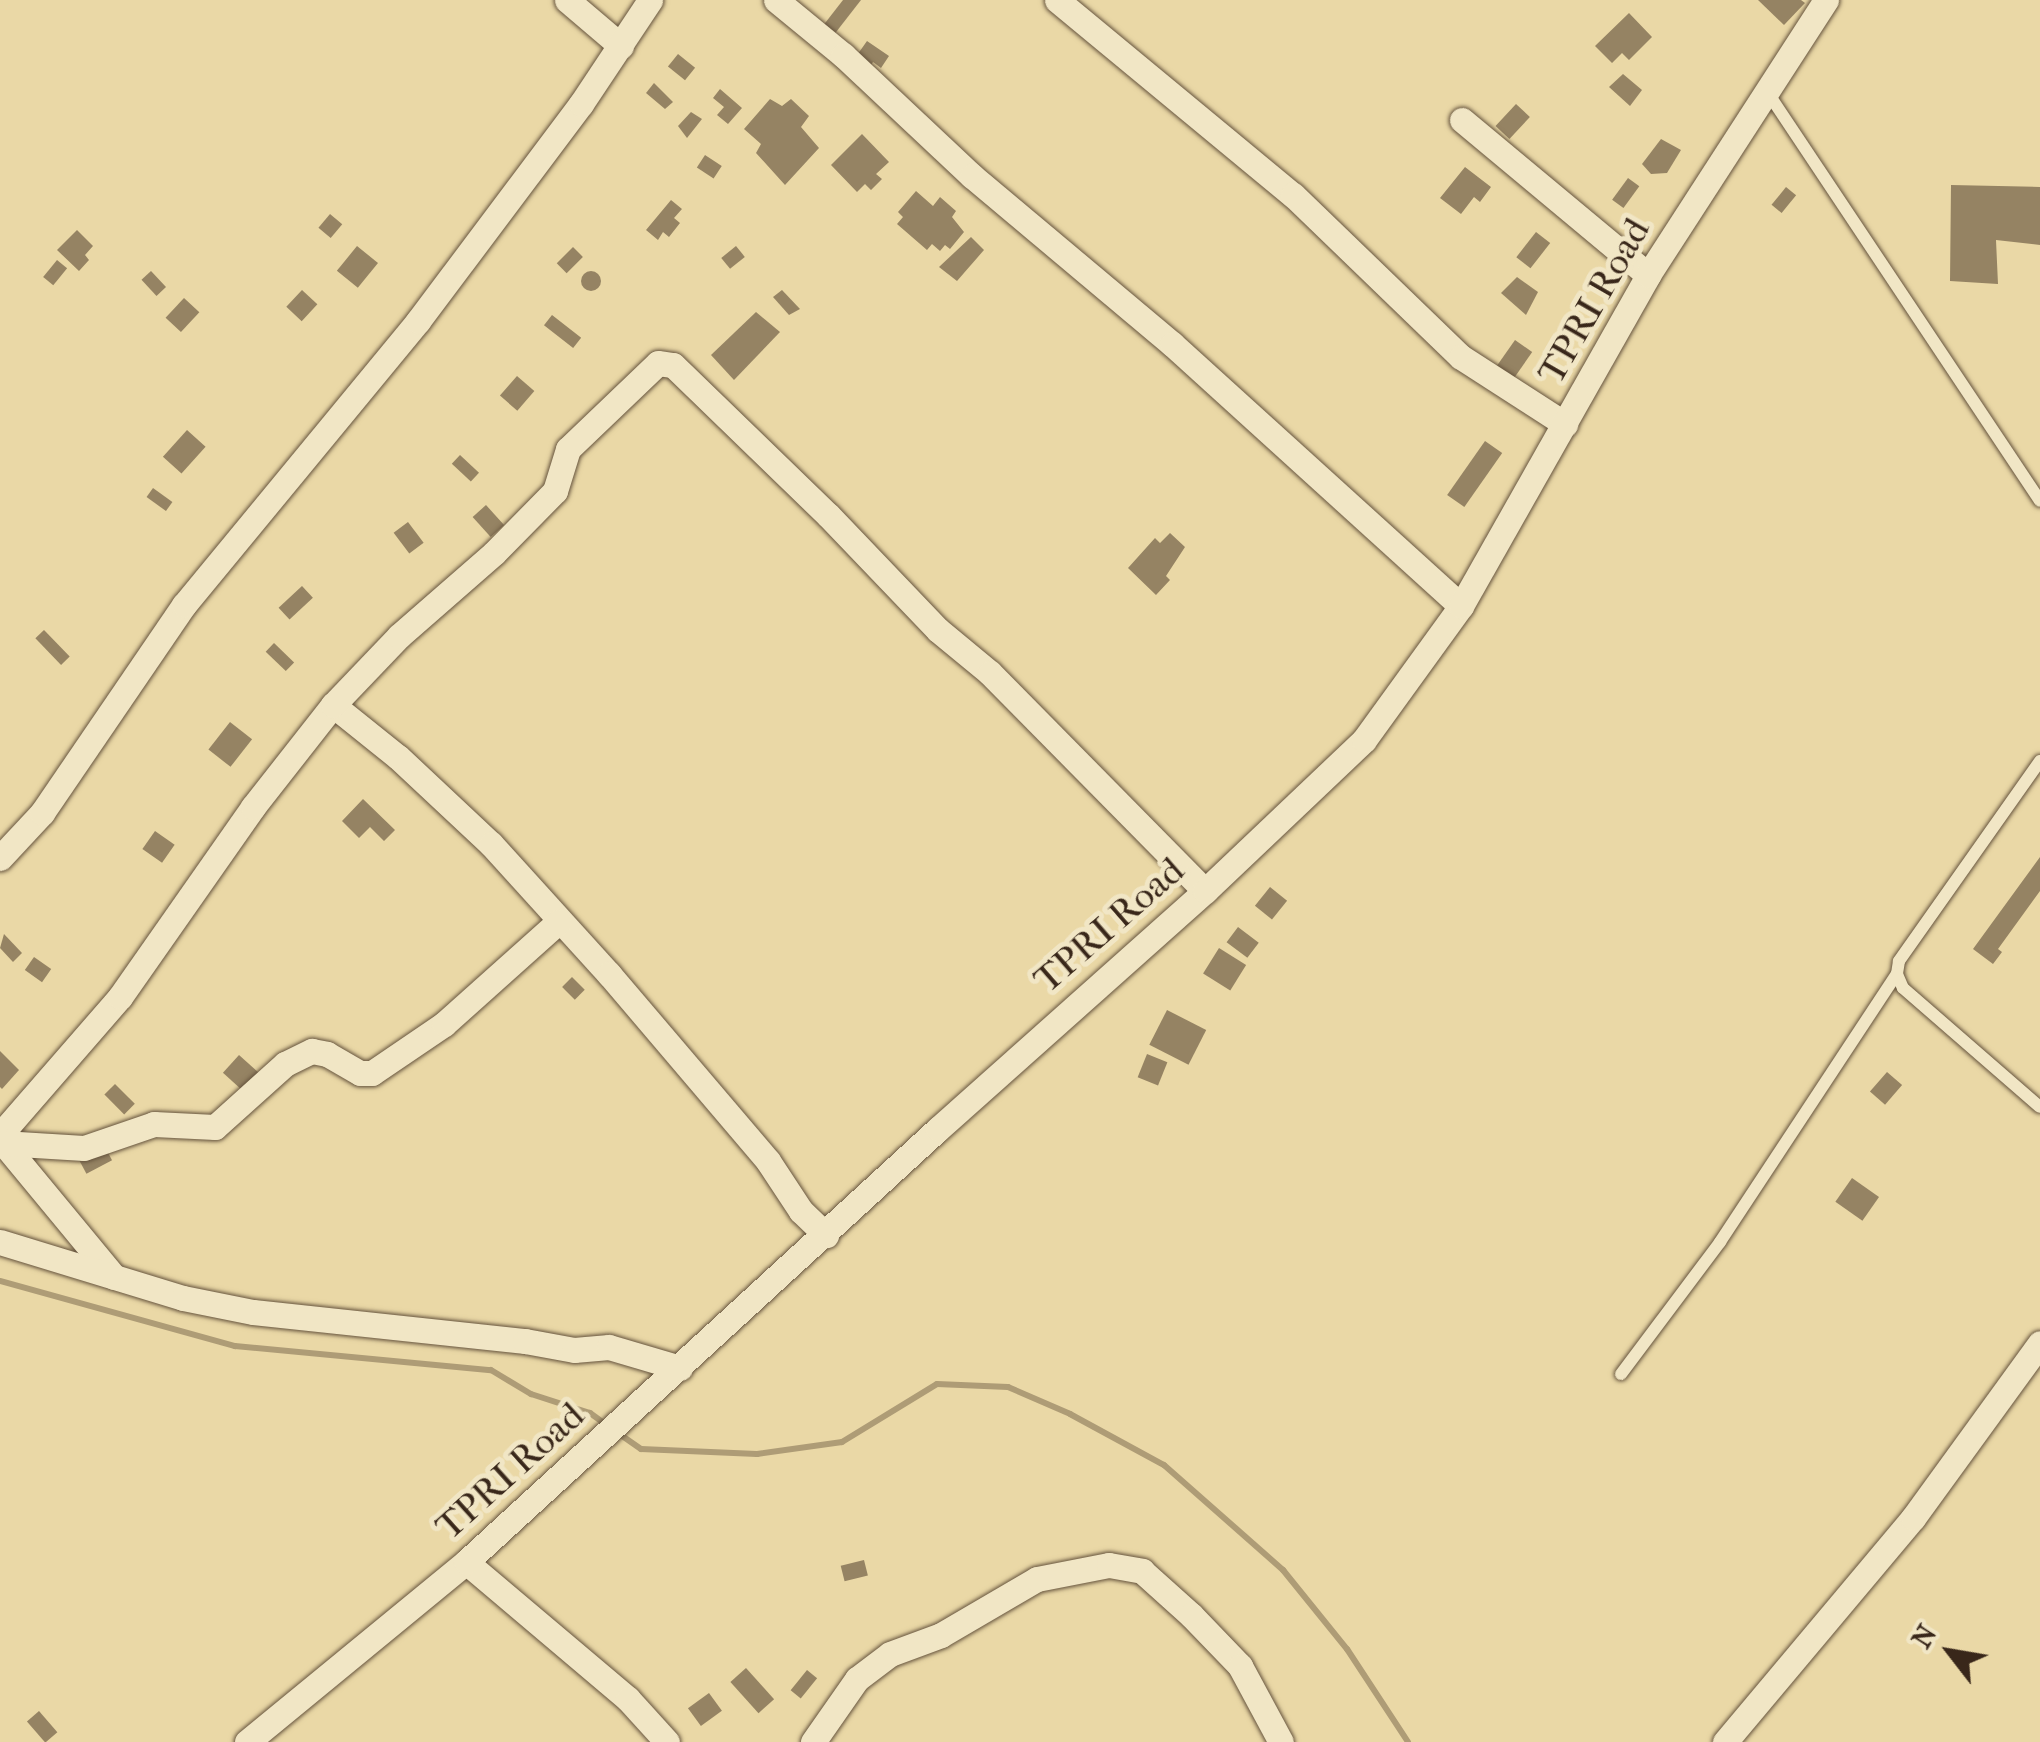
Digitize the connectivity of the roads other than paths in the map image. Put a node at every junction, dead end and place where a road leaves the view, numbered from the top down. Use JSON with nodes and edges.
{"nodes":[{"id":1,"x":567,"y":0,"type":"edge"},
{"id":2,"x":650,"y":0,"type":"edge"},
{"id":3,"x":776,"y":0,"type":"edge"},
{"id":4,"x":1057,"y":0,"type":"edge"},
{"id":5,"x":1826,"y":0,"type":"edge"},
{"id":6,"x":621,"y":46,"type":"junction"},
{"id":7,"x":1768,"y":93,"type":"junction"},
{"id":8,"x":1462,"y":120,"type":"dead end"},
{"id":9,"x":1648,"y":275,"type":"junction"},
{"id":10,"x":1566,"y":424,"type":"junction"},
{"id":11,"x":2040,"y":501,"type":"edge"},
{"id":12,"x":1461,"y":606,"type":"junction"},
{"id":13,"x":333,"y":706,"type":"junction"},
{"id":14,"x":2040,"y":761,"type":"edge"},
{"id":15,"x":0,"y":858,"type":"edge"},
{"id":16,"x":1205,"y":891,"type":"junction"},
{"id":17,"x":559,"y":922,"type":"junction"},
{"id":18,"x":1898,"y":974,"type":"junction"},
{"id":19,"x":2040,"y":1107,"type":"edge"},
{"id":20,"x":1,"y":1139,"type":"edge"},
{"id":21,"x":826,"y":1235,"type":"junction"},
{"id":22,"x":0,"y":1242,"type":"edge"},
{"id":23,"x":114,"y":1277,"type":"junction"},
{"id":24,"x":2040,"y":1343,"type":"edge"},
{"id":25,"x":680,"y":1368,"type":"junction"},
{"id":26,"x":1622,"y":1374,"type":"dead end"},
{"id":27,"x":466,"y":1562,"type":"junction"},
{"id":28,"x":248,"y":1742,"type":"edge"},
{"id":29,"x":668,"y":1742,"type":"edge"},
{"id":30,"x":813,"y":1742,"type":"edge"},
{"id":31,"x":1281,"y":1742,"type":"edge"},
{"id":32,"x":1725,"y":1742,"type":"edge"}],
"edges":[{"from":1,"to":6,"type":"street"},
{"from":2,"to":6,"type":"street"},
{"from":3,"to":12,"type":"street"},
{"from":4,"to":10,"type":"street"},
{"from":5,"to":7,"type":"street","name":"TPRI Road"},
{"from":6,"to":15,"type":"street"},
{"from":7,"to":9,"type":"street","name":"TPRI Road"},
{"from":7,"to":11,"type":"lane"},
{"from":8,"to":9,"type":"street"},
{"from":9,"to":10,"type":"street","name":"TPRI Road"},
{"from":10,"to":12,"type":"street","name":"TPRI Road"},
{"from":12,"to":16,"type":"street","name":"TPRI Road"},
{"from":13,"to":16,"type":"street"},
{"from":13,"to":17,"type":"street"},
{"from":13,"to":20,"type":"street"},
{"from":14,"to":18,"type":"lane"},
{"from":16,"to":21,"type":"street","name":"TPRI Road"},
{"from":17,"to":20,"type":"street"},
{"from":17,"to":21,"type":"street"},
{"from":18,"to":19,"type":"lane"},
{"from":18,"to":26,"type":"lane"},
{"from":20,"to":23,"type":"street"},
{"from":21,"to":25,"type":"street","name":"TPRI Road"},
{"from":22,"to":23,"type":"street"},
{"from":23,"to":25,"type":"street"},
{"from":24,"to":32,"type":"street"},
{"from":25,"to":27,"type":"street","name":"TPRI Road"},
{"from":27,"to":28,"type":"street","name":"TPRI Road"},
{"from":27,"to":29,"type":"street"},
{"from":30,"to":31,"type":"street"}]}
